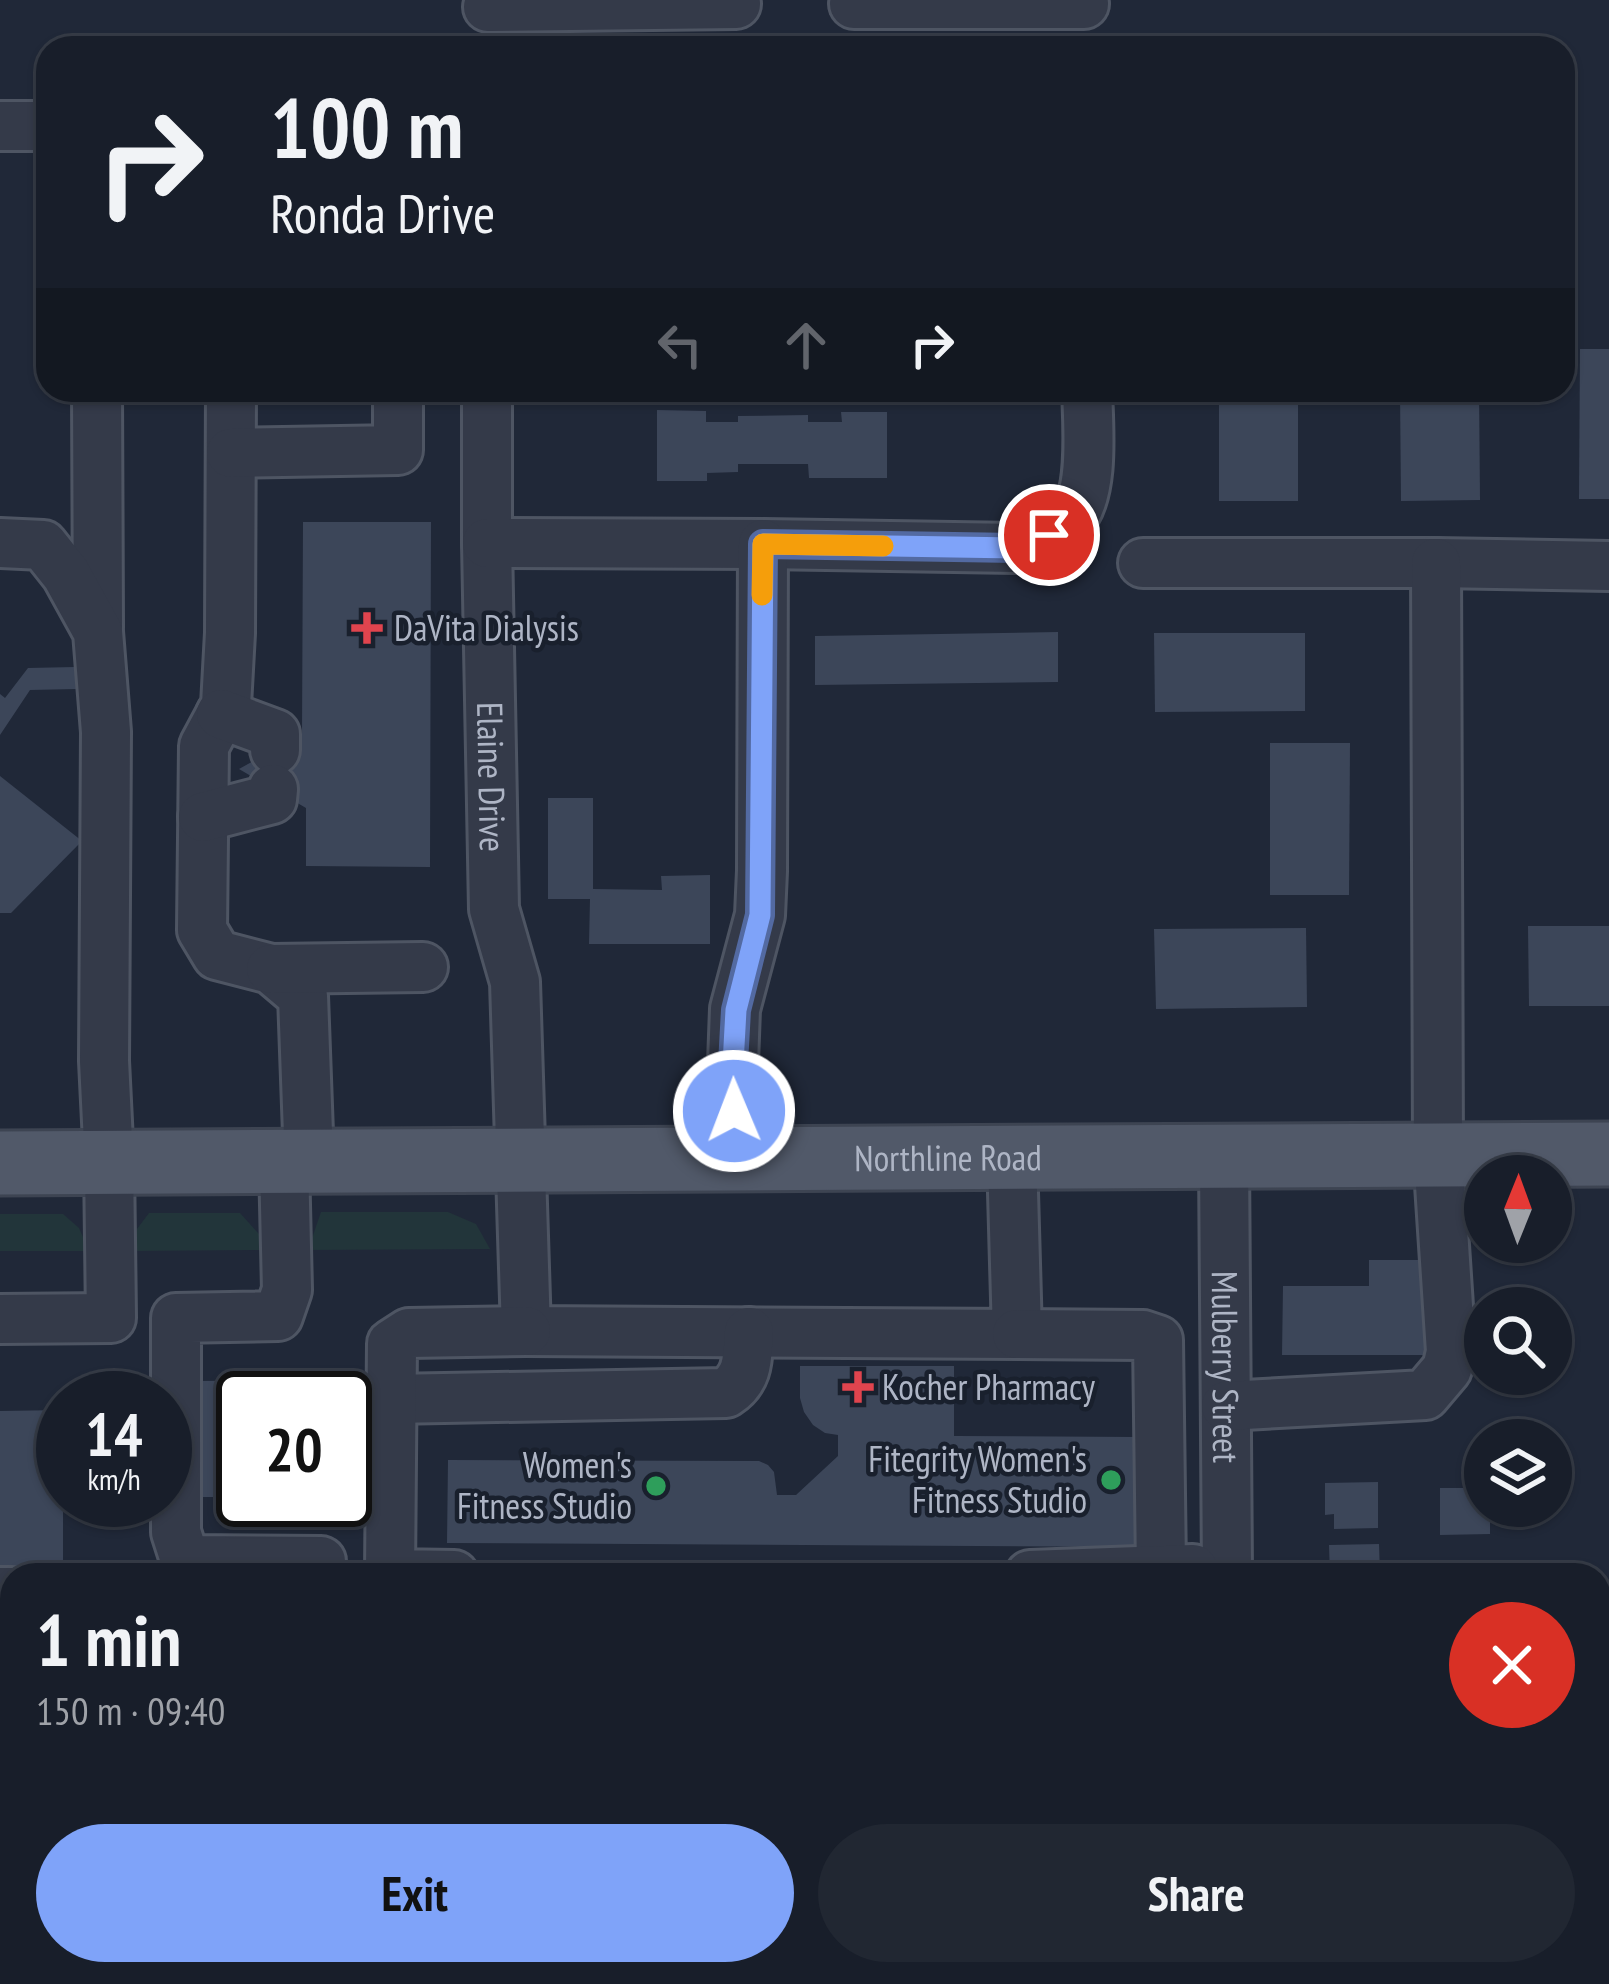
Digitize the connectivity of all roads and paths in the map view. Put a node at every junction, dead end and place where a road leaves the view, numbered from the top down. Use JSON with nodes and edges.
{"nodes":[{"id":1,"x":736,"y":4,"type":"dead end"},
{"id":2,"x":854,"y":4,"type":"dead end"},
{"id":3,"x":1084,"y":17,"type":"edge"},
{"id":4,"x":488,"y":18,"type":"edge"},
{"id":5,"x":0,"y":126,"type":"edge"},
{"id":6,"x":36,"y":126,"type":"edge"},
{"id":7,"x":97,"y":402,"type":"edge"},
{"id":8,"x":231,"y":402,"type":"edge"},
{"id":9,"x":398,"y":402,"type":"edge"},
{"id":10,"x":487,"y":402,"type":"edge"},
{"id":11,"x":1087,"y":402,"type":"edge"},
{"id":12,"x":231,"y":453,"type":"junction"},
{"id":13,"x":0,"y":543,"type":"edge"},
{"id":14,"x":487,"y":544,"type":"junction"},
{"id":15,"x":763,"y":544,"type":"junction"},
{"id":16,"x":1436,"y":562,"type":"junction"},
{"id":17,"x":1143,"y":563,"type":"dead end"},
{"id":18,"x":1609,"y":566,"type":"edge"},
{"id":19,"x":98,"y":632,"type":"junction"},
{"id":20,"x":221,"y":714,"type":"junction"},
{"id":21,"x":203,"y":817,"type":"junction"},
{"id":22,"x":423,"y":967,"type":"dead end"},
{"id":23,"x":271,"y":969,"type":"junction"},
{"id":24,"x":1438,"y":1154,"type":"junction"},
{"id":25,"x":1609,"y":1154,"type":"edge"},
{"id":26,"x":1224,"y":1156,"type":"junction"},
{"id":27,"x":1012,"y":1157,"type":"junction"},
{"id":28,"x":736,"y":1159,"type":"junction"},
{"id":29,"x":522,"y":1160,"type":"junction"},
{"id":30,"x":296,"y":1161,"type":"junction"},
{"id":31,"x":0,"y":1162,"type":"edge"},
{"id":32,"x":109,"y":1162,"type":"junction"},
{"id":33,"x":0,"y":1319,"type":"edge"},
{"id":34,"x":526,"y":1331,"type":"junction"},
{"id":35,"x":749,"y":1332,"type":"junction"},
{"id":36,"x":1017,"y":1334,"type":"junction"},
{"id":37,"x":391,"y":1399,"type":"junction"},
{"id":38,"x":1226,"y":1406,"type":"junction"},
{"id":39,"x":321,"y":1561,"type":"dead end"},
{"id":40,"x":390,"y":1563,"type":"edge"},
{"id":41,"x":1161,"y":1563,"type":"edge"},
{"id":42,"x":1227,"y":1563,"type":"edge"}],
"edges":[{"from":1,"to":4,"type":"street"},
{"from":2,"to":3,"type":"street"},
{"from":5,"to":6,"type":"street"},
{"from":7,"to":19,"type":"street"},
{"from":8,"to":12,"type":"street"},
{"from":9,"to":12,"type":"street"},
{"from":10,"to":14,"type":"street","name":"Elaine Drive"},
{"from":11,"to":15,"type":"street"},
{"from":12,"to":20,"type":"street"},
{"from":13,"to":19,"type":"street"},
{"from":14,"to":15,"type":"street"},
{"from":14,"to":29,"type":"street","name":"Elaine Drive"},
{"from":15,"to":28,"type":"street"},
{"from":16,"to":17,"type":"street"},
{"from":16,"to":18,"type":"street"},
{"from":16,"to":24,"type":"street"},
{"from":19,"to":32,"type":"street"},
{"from":20,"to":21,"type":"street"},
{"from":20,"to":21,"type":"street"},
{"from":21,"to":23,"type":"street"},
{"from":22,"to":23,"type":"street"},
{"from":23,"to":30,"type":"street"},
{"from":24,"to":25,"type":"main road","name":"Northline Road"},
{"from":24,"to":26,"type":"main road","name":"Northline Road"},
{"from":24,"to":38,"type":"street"},
{"from":26,"to":27,"type":"main road","name":"Northline Road"},
{"from":26,"to":38,"type":"street","name":"Mulberry Street"},
{"from":27,"to":28,"type":"main road","name":"Northline Road"},
{"from":27,"to":36,"type":"street"},
{"from":28,"to":29,"type":"main road","name":"Northline Road"},
{"from":29,"to":30,"type":"main road","name":"Northline Road"},
{"from":29,"to":34,"type":"street","name":"Elaine Drive"},
{"from":30,"to":32,"type":"main road","name":"Northline Road"},
{"from":30,"to":39,"type":"street"},
{"from":31,"to":32,"type":"main road","name":"Northline Road"},
{"from":32,"to":33,"type":"street"},
{"from":34,"to":35,"type":"street"},
{"from":34,"to":37,"type":"street"},
{"from":35,"to":36,"type":"street"},
{"from":35,"to":37,"type":"street"},
{"from":36,"to":41,"type":"street"},
{"from":37,"to":40,"type":"street"},
{"from":38,"to":42,"type":"street","name":"Mulberry Street"}]}
